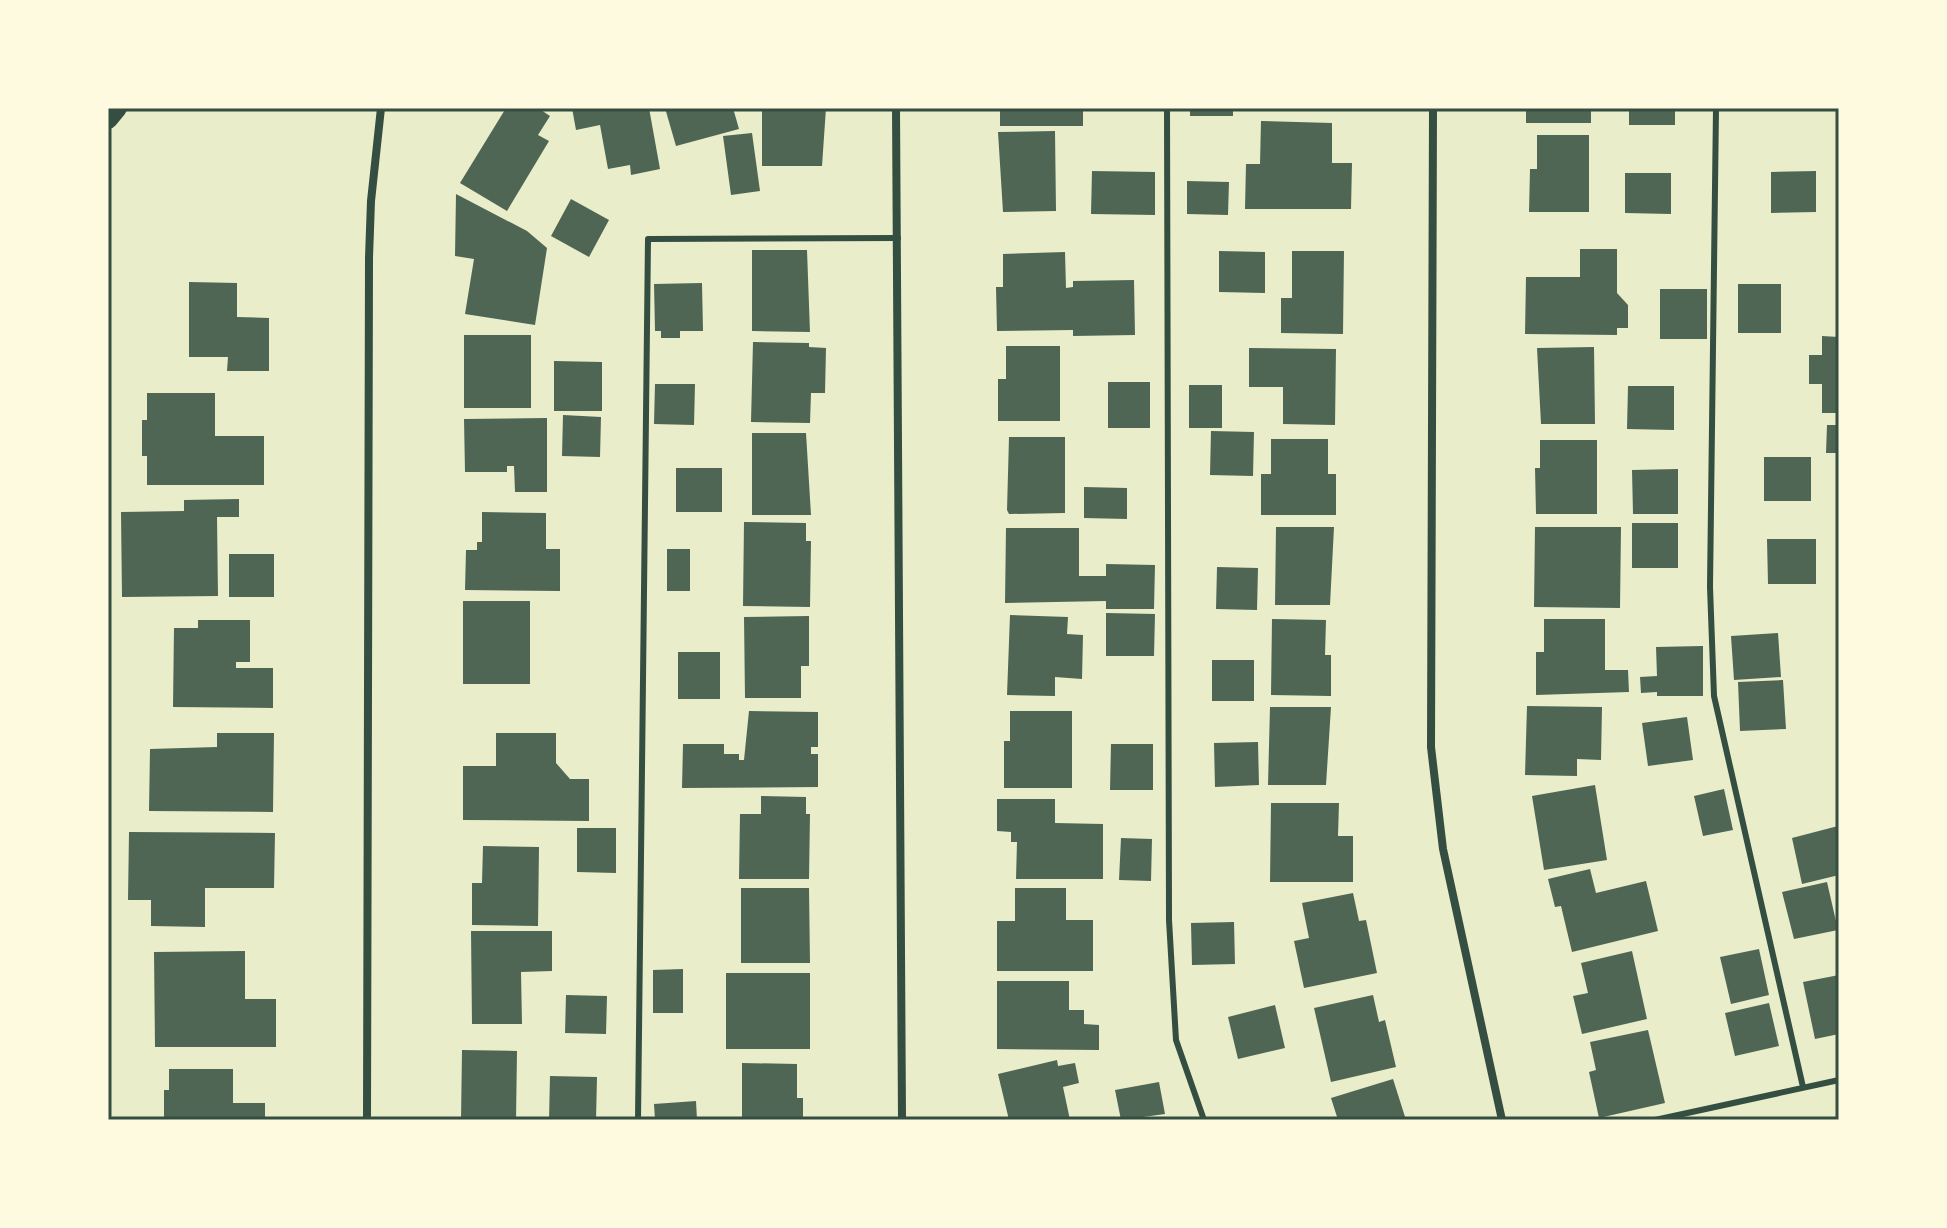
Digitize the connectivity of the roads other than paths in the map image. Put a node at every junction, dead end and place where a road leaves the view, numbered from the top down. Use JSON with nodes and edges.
{"nodes":[{"id":1,"x":117,"y":108,"type":"edge"},
{"id":2,"x":381,"y":108,"type":"edge"},
{"id":3,"x":896,"y":108,"type":"edge"},
{"id":4,"x":1167,"y":108,"type":"edge"},
{"id":5,"x":1433,"y":108,"type":"edge"},
{"id":6,"x":1716,"y":108,"type":"edge"},
{"id":7,"x":108,"y":119,"type":"edge"},
{"id":8,"x":898,"y":238,"type":"junction"},
{"id":9,"x":1839,"y":1080,"type":"edge"},
{"id":10,"x":1803,"y":1087,"type":"junction"},
{"id":11,"x":367,"y":1120,"type":"edge"},
{"id":12,"x":638,"y":1120,"type":"edge"},
{"id":13,"x":902,"y":1120,"type":"edge"},
{"id":14,"x":1204,"y":1120,"type":"edge"},
{"id":15,"x":1502,"y":1120,"type":"edge"},
{"id":16,"x":1655,"y":1120,"type":"edge"}],
"edges":[{"from":1,"to":7,"type":"main road"},
{"from":2,"to":11,"type":"street"},
{"from":3,"to":8,"type":"street"},
{"from":4,"to":14,"type":"lane"},
{"from":5,"to":15,"type":"street"},
{"from":6,"to":10,"type":"lane"},
{"from":8,"to":12,"type":"lane"},
{"from":8,"to":13,"type":"street"},
{"from":9,"to":10,"type":"lane"},
{"from":10,"to":16,"type":"lane"}]}
